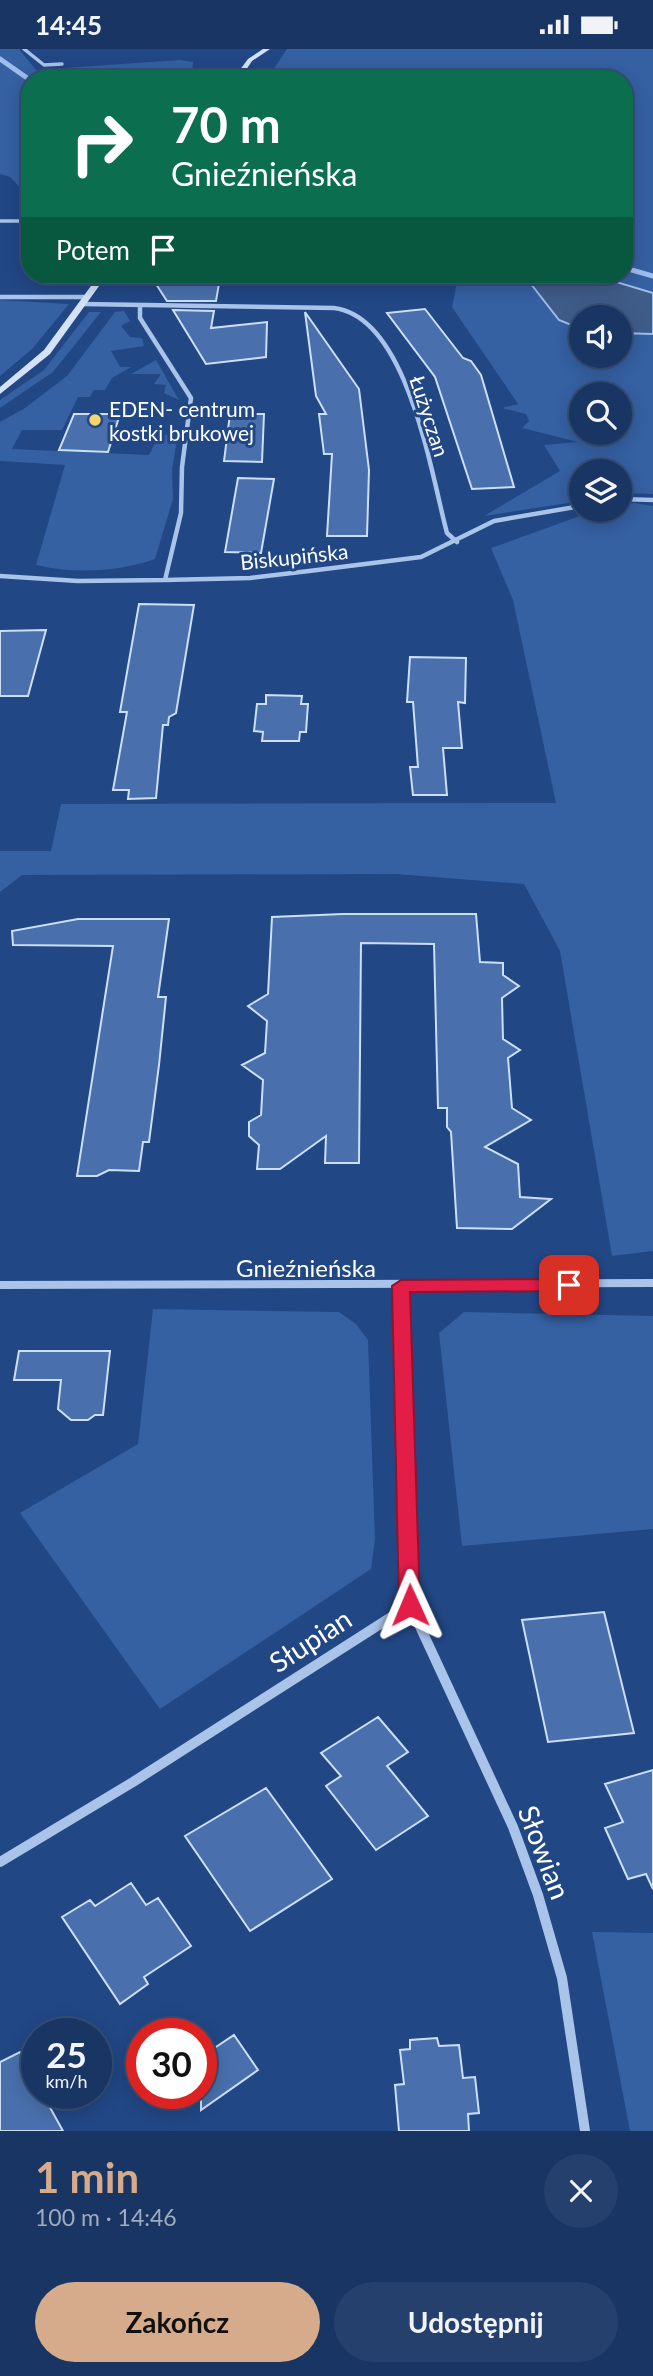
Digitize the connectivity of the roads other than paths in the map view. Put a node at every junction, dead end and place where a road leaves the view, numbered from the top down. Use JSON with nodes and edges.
{"nodes":[{"id":1,"x":24,"y":49,"type":"edge"},
{"id":2,"x":250,"y":49,"type":"edge"},
{"id":3,"x":267,"y":49,"type":"edge"},
{"id":4,"x":250,"y":59,"type":"junction"},
{"id":5,"x":62,"y":64,"type":"dead end"},
{"id":6,"x":242,"y":70,"type":"edge"},
{"id":7,"x":0,"y":221,"type":"edge"},
{"id":8,"x":21,"y":221,"type":"edge"},
{"id":9,"x":97,"y":284,"type":"edge"},
{"id":10,"x":0,"y":297,"type":"edge"},
{"id":11,"x":85,"y":300,"type":"junction"},
{"id":12,"x":140,"y":306,"type":"junction"},
{"id":13,"x":0,"y":391,"type":"edge"},
{"id":14,"x":632,"y":499,"type":"edge"},
{"id":15,"x":653,"y":500,"type":"edge"},
{"id":16,"x":569,"y":508,"type":"edge"},
{"id":17,"x":457,"y":542,"type":"junction"},
{"id":18,"x":0,"y":576,"type":"edge"},
{"id":19,"x":165,"y":580,"type":"junction"},
{"id":20,"x":653,"y":1283,"type":"edge"},
{"id":21,"x":0,"y":1285,"type":"edge"},
{"id":22,"x":401,"y":1286,"type":"junction"},
{"id":23,"x":410,"y":1605,"type":"junction"},
{"id":24,"x":0,"y":1861,"type":"edge"},
{"id":25,"x":584,"y":2131,"type":"edge"}],
"edges":[{"from":1,"to":5,"type":"street"},
{"from":2,"to":4,"type":"main road"},
{"from":3,"to":4,"type":"main road"},
{"from":4,"to":6,"type":"main road"},
{"from":7,"to":8,"type":"street"},
{"from":9,"to":11,"type":"main road"},
{"from":10,"to":11,"type":"street","name":"Łużyczan"},
{"from":11,"to":12,"type":"street","name":"Łużyczan"},
{"from":11,"to":13,"type":"main road"},
{"from":12,"to":17,"type":"street","name":"Łużyczan"},
{"from":12,"to":19,"type":"street"},
{"from":14,"to":15,"type":"street"},
{"from":16,"to":17,"type":"street","name":"Biskupińska"},
{"from":17,"to":19,"type":"street","name":"Biskupińska"},
{"from":18,"to":19,"type":"street","name":"Biskupińska"},
{"from":20,"to":22,"type":"street","name":"Gnieźnieńska"},
{"from":21,"to":22,"type":"street","name":"Gnieźnieńska"},
{"from":22,"to":23,"type":"street"},
{"from":23,"to":24,"type":"street","name":"Słupian"},
{"from":23,"to":25,"type":"street","name":"Słowian"}]}
